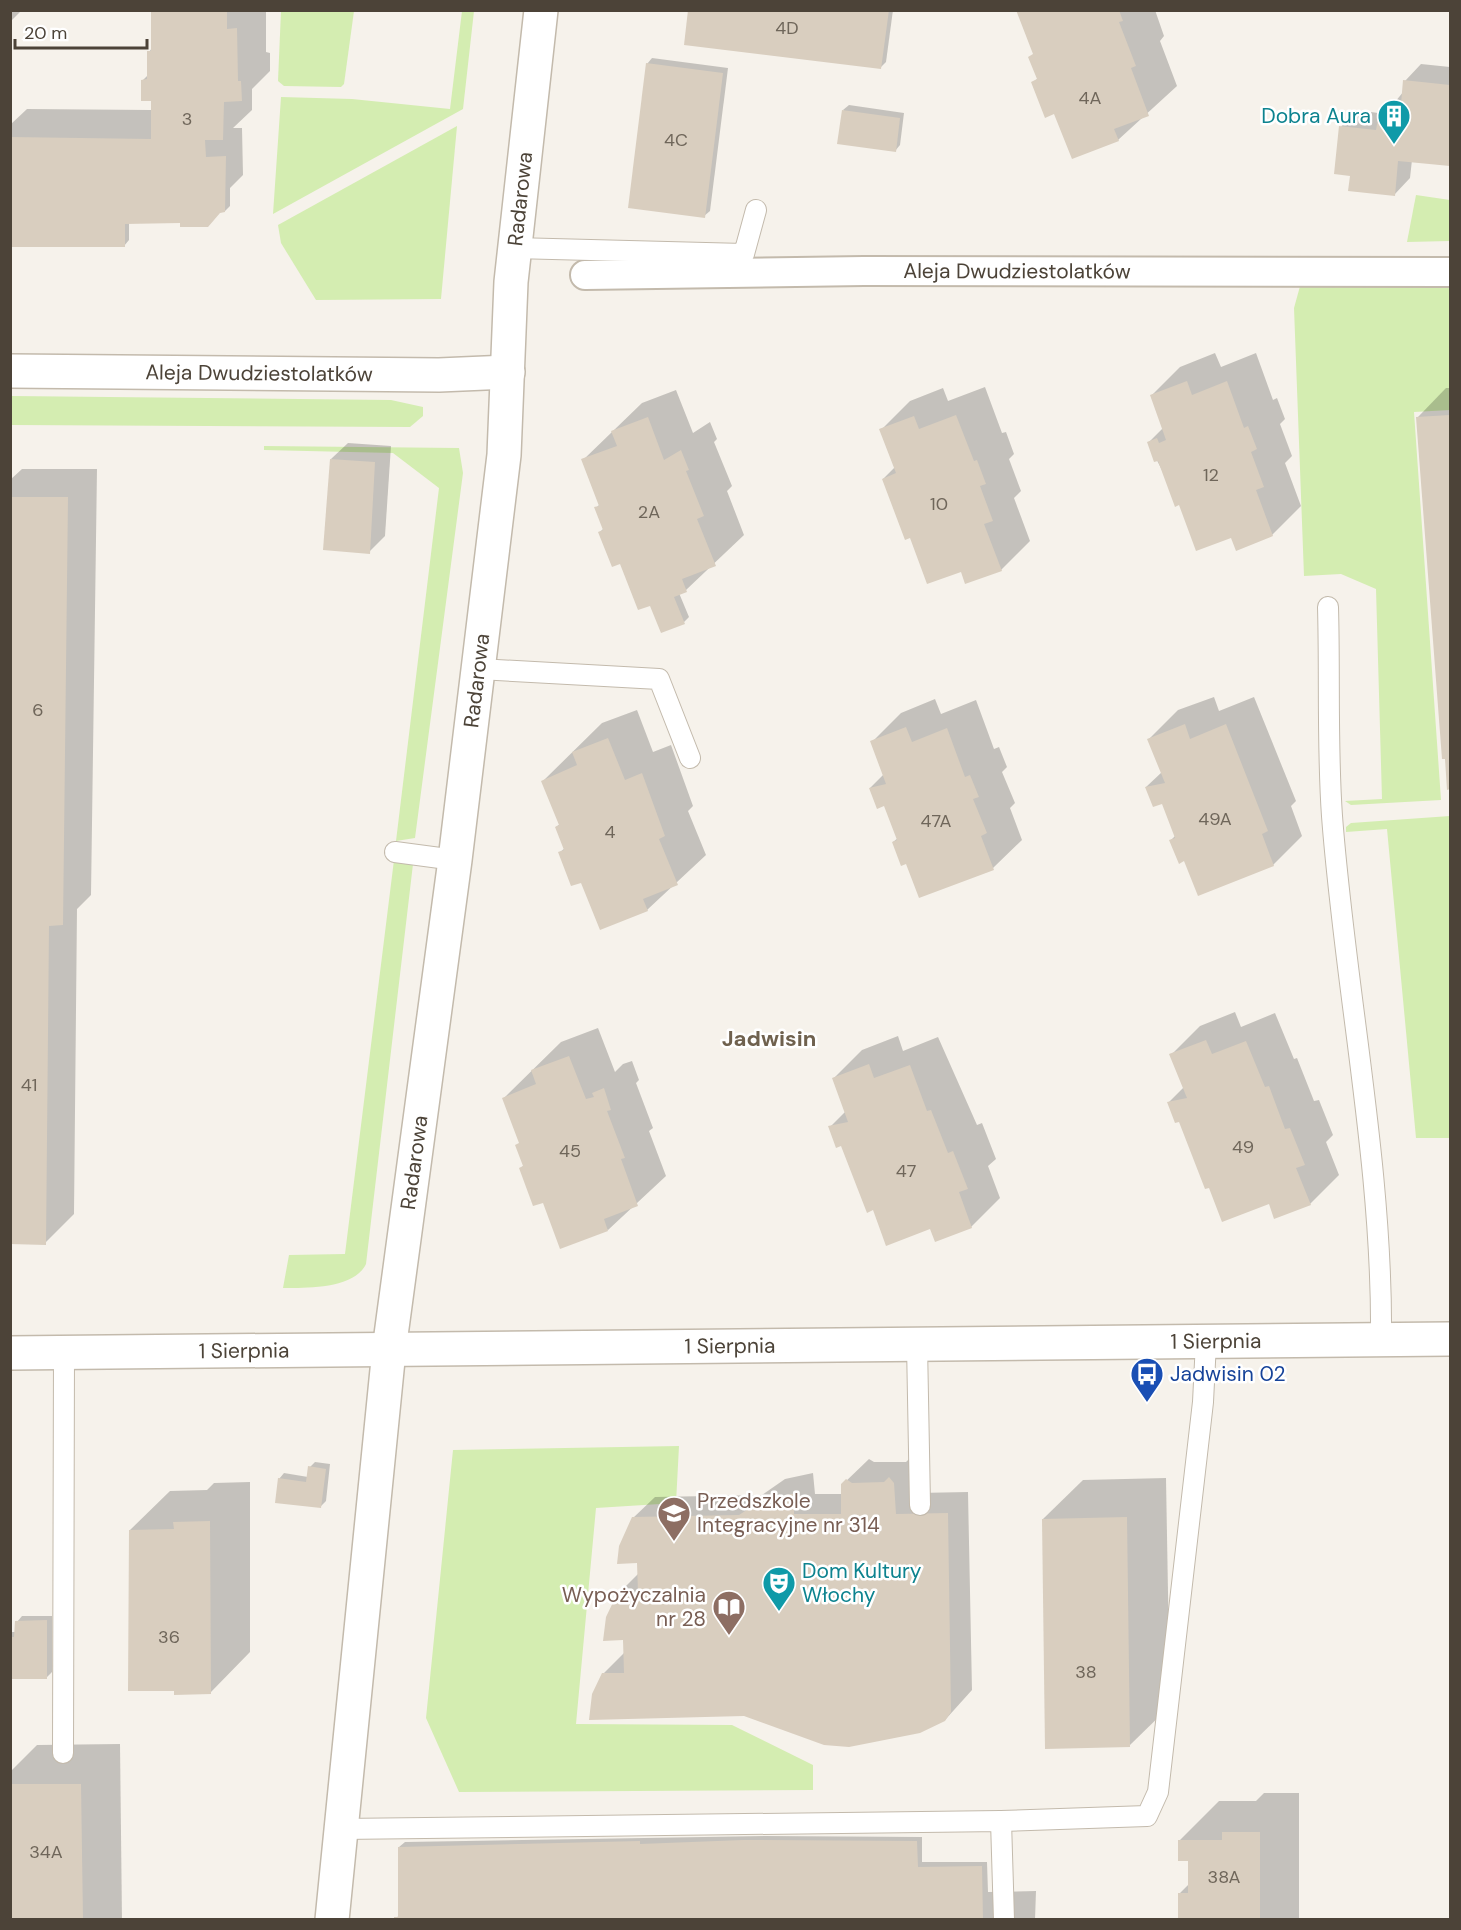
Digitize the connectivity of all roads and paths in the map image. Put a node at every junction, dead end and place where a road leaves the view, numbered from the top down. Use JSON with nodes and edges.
{"nodes":[{"id":1,"x":542,"y":10,"type":"edge"},
{"id":2,"x":756,"y":210,"type":"dead end"},
{"id":3,"x":514,"y":248,"type":"junction"},
{"id":4,"x":1450,"y":272,"type":"edge"},
{"id":5,"x":585,"y":276,"type":"dead end"},
{"id":6,"x":10,"y":371,"type":"edge"},
{"id":7,"x":508,"y":372,"type":"junction"},
{"id":8,"x":1328,"y":607,"type":"dead end"},
{"id":9,"x":479,"y":669,"type":"junction"},
{"id":10,"x":690,"y":758,"type":"dead end"},
{"id":11,"x":395,"y":852,"type":"dead end"},
{"id":12,"x":456,"y":860,"type":"junction"},
{"id":13,"x":1450,"y":1339,"type":"edge"},
{"id":14,"x":1381,"y":1340,"type":"junction"},
{"id":15,"x":1206,"y":1342,"type":"junction"},
{"id":16,"x":917,"y":1344,"type":"junction"},
{"id":17,"x":389,"y":1350,"type":"junction"},
{"id":18,"x":64,"y":1352,"type":"junction"},
{"id":19,"x":10,"y":1353,"type":"edge"},
{"id":20,"x":920,"y":1505,"type":"dead end"},
{"id":21,"x":63,"y":1753,"type":"dead end"},
{"id":22,"x":1001,"y":1821,"type":"junction"},
{"id":23,"x":341,"y":1829,"type":"junction"},
{"id":24,"x":332,"y":1920,"type":"edge"},
{"id":25,"x":1004,"y":1920,"type":"edge"}],
"edges":[{"from":1,"to":3,"type":"street","name":"Radarowa"},
{"from":2,"to":3,"type":"lane"},
{"from":3,"to":7,"type":"street","name":"Radarowa"},
{"from":4,"to":5,"type":"street","name":"Aleja Dwudziestolatków"},
{"from":6,"to":7,"type":"street","name":"Aleja Dwudziestolatków"},
{"from":7,"to":9,"type":"street","name":"Radarowa"},
{"from":8,"to":14,"type":"lane"},
{"from":9,"to":10,"type":"lane"},
{"from":9,"to":12,"type":"street","name":"Radarowa"},
{"from":11,"to":12,"type":"lane"},
{"from":12,"to":17,"type":"street","name":"Radarowa"},
{"from":13,"to":14,"type":"street","name":"1 Sierpnia"},
{"from":14,"to":15,"type":"street","name":"1 Sierpnia"},
{"from":15,"to":16,"type":"street","name":"1 Sierpnia"},
{"from":15,"to":22,"type":"lane"},
{"from":16,"to":17,"type":"street","name":"1 Sierpnia"},
{"from":16,"to":20,"type":"lane"},
{"from":17,"to":18,"type":"street","name":"1 Sierpnia"},
{"from":17,"to":23,"type":"street","name":"Radarowa"},
{"from":18,"to":19,"type":"street","name":"1 Sierpnia"},
{"from":18,"to":21,"type":"lane"},
{"from":22,"to":23,"type":"lane"},
{"from":22,"to":25,"type":"lane"},
{"from":23,"to":24,"type":"street","name":"Radarowa"}]}
